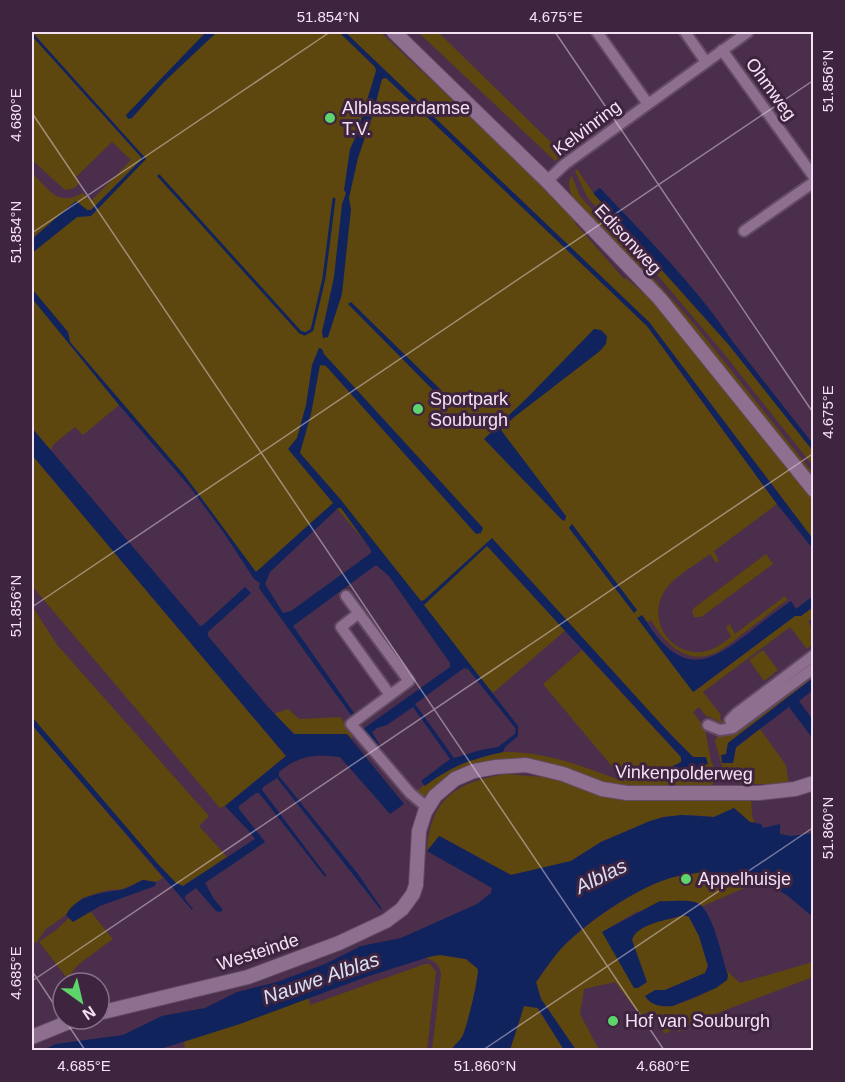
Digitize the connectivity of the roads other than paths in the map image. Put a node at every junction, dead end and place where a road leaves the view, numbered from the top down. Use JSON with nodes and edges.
{"nodes":[{"id":1,"x":394,"y":32,"type":"edge"},
{"id":2,"x":597,"y":32,"type":"edge"},
{"id":3,"x":685,"y":32,"type":"edge"},
{"id":4,"x":740,"y":34,"type":"edge"},
{"id":5,"x":722,"y":50,"type":"junction"},
{"id":6,"x":706,"y":62,"type":"junction"},
{"id":7,"x":648,"y":104,"type":"junction"},
{"id":8,"x":813,"y":177,"type":"edge"},
{"id":9,"x":547,"y":181,"type":"junction"},
{"id":10,"x":813,"y":182,"type":"edge"},
{"id":11,"x":744,"y":231,"type":"dead end"},
{"id":12,"x":813,"y":490,"type":"edge"},
{"id":13,"x":346,"y":596,"type":"dead end"},
{"id":14,"x":359,"y":613,"type":"junction"},
{"id":15,"x":813,"y":655,"type":"edge"},
{"id":16,"x":813,"y":668,"type":"edge"},
{"id":17,"x":390,"y":695,"type":"junction"},
{"id":18,"x":708,"y":725,"type":"dead end"},
{"id":19,"x":733,"y":728,"type":"junction"},
{"id":20,"x":813,"y":783,"type":"edge"},
{"id":21,"x":428,"y":808,"type":"junction"},
{"id":22,"x":413,"y":894,"type":"joint"},
{"id":23,"x":111,"y":1010,"type":"edge"},
{"id":24,"x":51,"y":1029,"type":"edge"},
{"id":25,"x":32,"y":1037,"type":"edge"}],
"edges":[{"from":1,"to":9,"type":"street","name":"Edisonweg"},
{"from":2,"to":7,"type":"street","name":"Kelvinring"},
{"from":3,"to":6,"type":"street"},
{"from":4,"to":5,"type":"street","name":"Kelvinring"},
{"from":5,"to":6,"type":"street","name":"Kelvinring"},
{"from":5,"to":8,"type":"street","name":"Ohmweg"},
{"from":6,"to":7,"type":"street","name":"Kelvinring"},
{"from":7,"to":9,"type":"street","name":"Kelvinring"},
{"from":9,"to":12,"type":"street","name":"Edisonweg"},
{"from":10,"to":11,"type":"street"},
{"from":13,"to":14,"type":"street"},
{"from":14,"to":17,"type":"street"},
{"from":14,"to":17,"type":"street"},
{"from":15,"to":19,"type":"street"},
{"from":16,"to":19,"type":"street"},
{"from":17,"to":21,"type":"street"},
{"from":18,"to":19,"type":"street"},
{"from":20,"to":21,"type":"street","name":"Vinkenpolderweg"},
{"from":21,"to":22,"type":"street","name":"Vinkenpolderweg"},
{"from":22,"to":23,"type":"street","name":"Westeinde"},
{"from":24,"to":25,"type":"street"}]}
